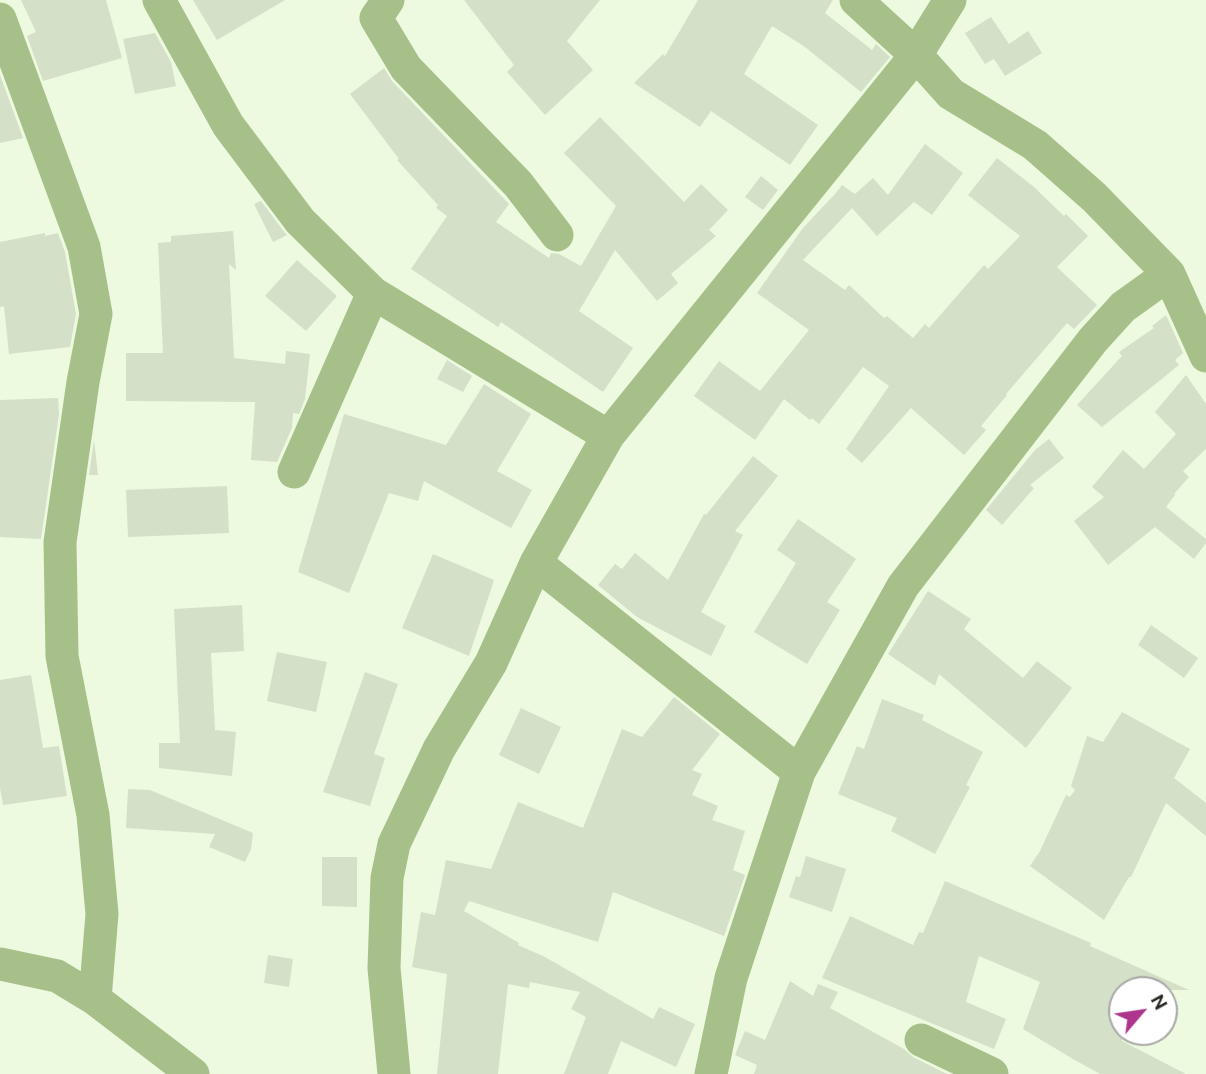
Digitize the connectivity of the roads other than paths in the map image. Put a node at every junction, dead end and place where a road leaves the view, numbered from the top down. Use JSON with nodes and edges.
{"nodes":[{"id":1,"x":159,"y":0,"type":"edge"},
{"id":2,"x":388,"y":0,"type":"edge"},
{"id":3,"x":856,"y":0,"type":"edge"},
{"id":4,"x":950,"y":0,"type":"edge"},
{"id":5,"x":0,"y":19,"type":"edge"},
{"id":6,"x":916,"y":55,"type":"junction"},
{"id":7,"x":556,"y":235,"type":"dead end"},
{"id":8,"x":1169,"y":274,"type":"junction"},
{"id":9,"x":373,"y":293,"type":"junction"},
{"id":10,"x":1206,"y":356,"type":"edge"},
{"id":11,"x":608,"y":436,"type":"junction"},
{"id":12,"x":294,"y":472,"type":"dead end"},
{"id":13,"x":536,"y":563,"type":"junction"},
{"id":14,"x":799,"y":772,"type":"junction"},
{"id":15,"x":0,"y":964,"type":"edge"},
{"id":16,"x":95,"y":999,"type":"junction"},
{"id":17,"x":921,"y":1041,"type":"dead end"},
{"id":18,"x":193,"y":1074,"type":"edge"},
{"id":19,"x":394,"y":1074,"type":"edge"},
{"id":20,"x":711,"y":1074,"type":"edge"},
{"id":21,"x":992,"y":1074,"type":"edge"}],
"edges":[{"from":1,"to":9,"type":"street"},
{"from":2,"to":7,"type":"street"},
{"from":3,"to":6,"type":"street"},
{"from":4,"to":6,"type":"street"},
{"from":5,"to":16,"type":"street"},
{"from":6,"to":8,"type":"street"},
{"from":6,"to":11,"type":"street"},
{"from":8,"to":10,"type":"street"},
{"from":8,"to":14,"type":"street"},
{"from":9,"to":11,"type":"street"},
{"from":9,"to":12,"type":"street"},
{"from":11,"to":13,"type":"street"},
{"from":13,"to":14,"type":"street"},
{"from":13,"to":19,"type":"street"},
{"from":14,"to":20,"type":"street"},
{"from":15,"to":16,"type":"street"},
{"from":16,"to":18,"type":"street"},
{"from":17,"to":21,"type":"street"}]}
